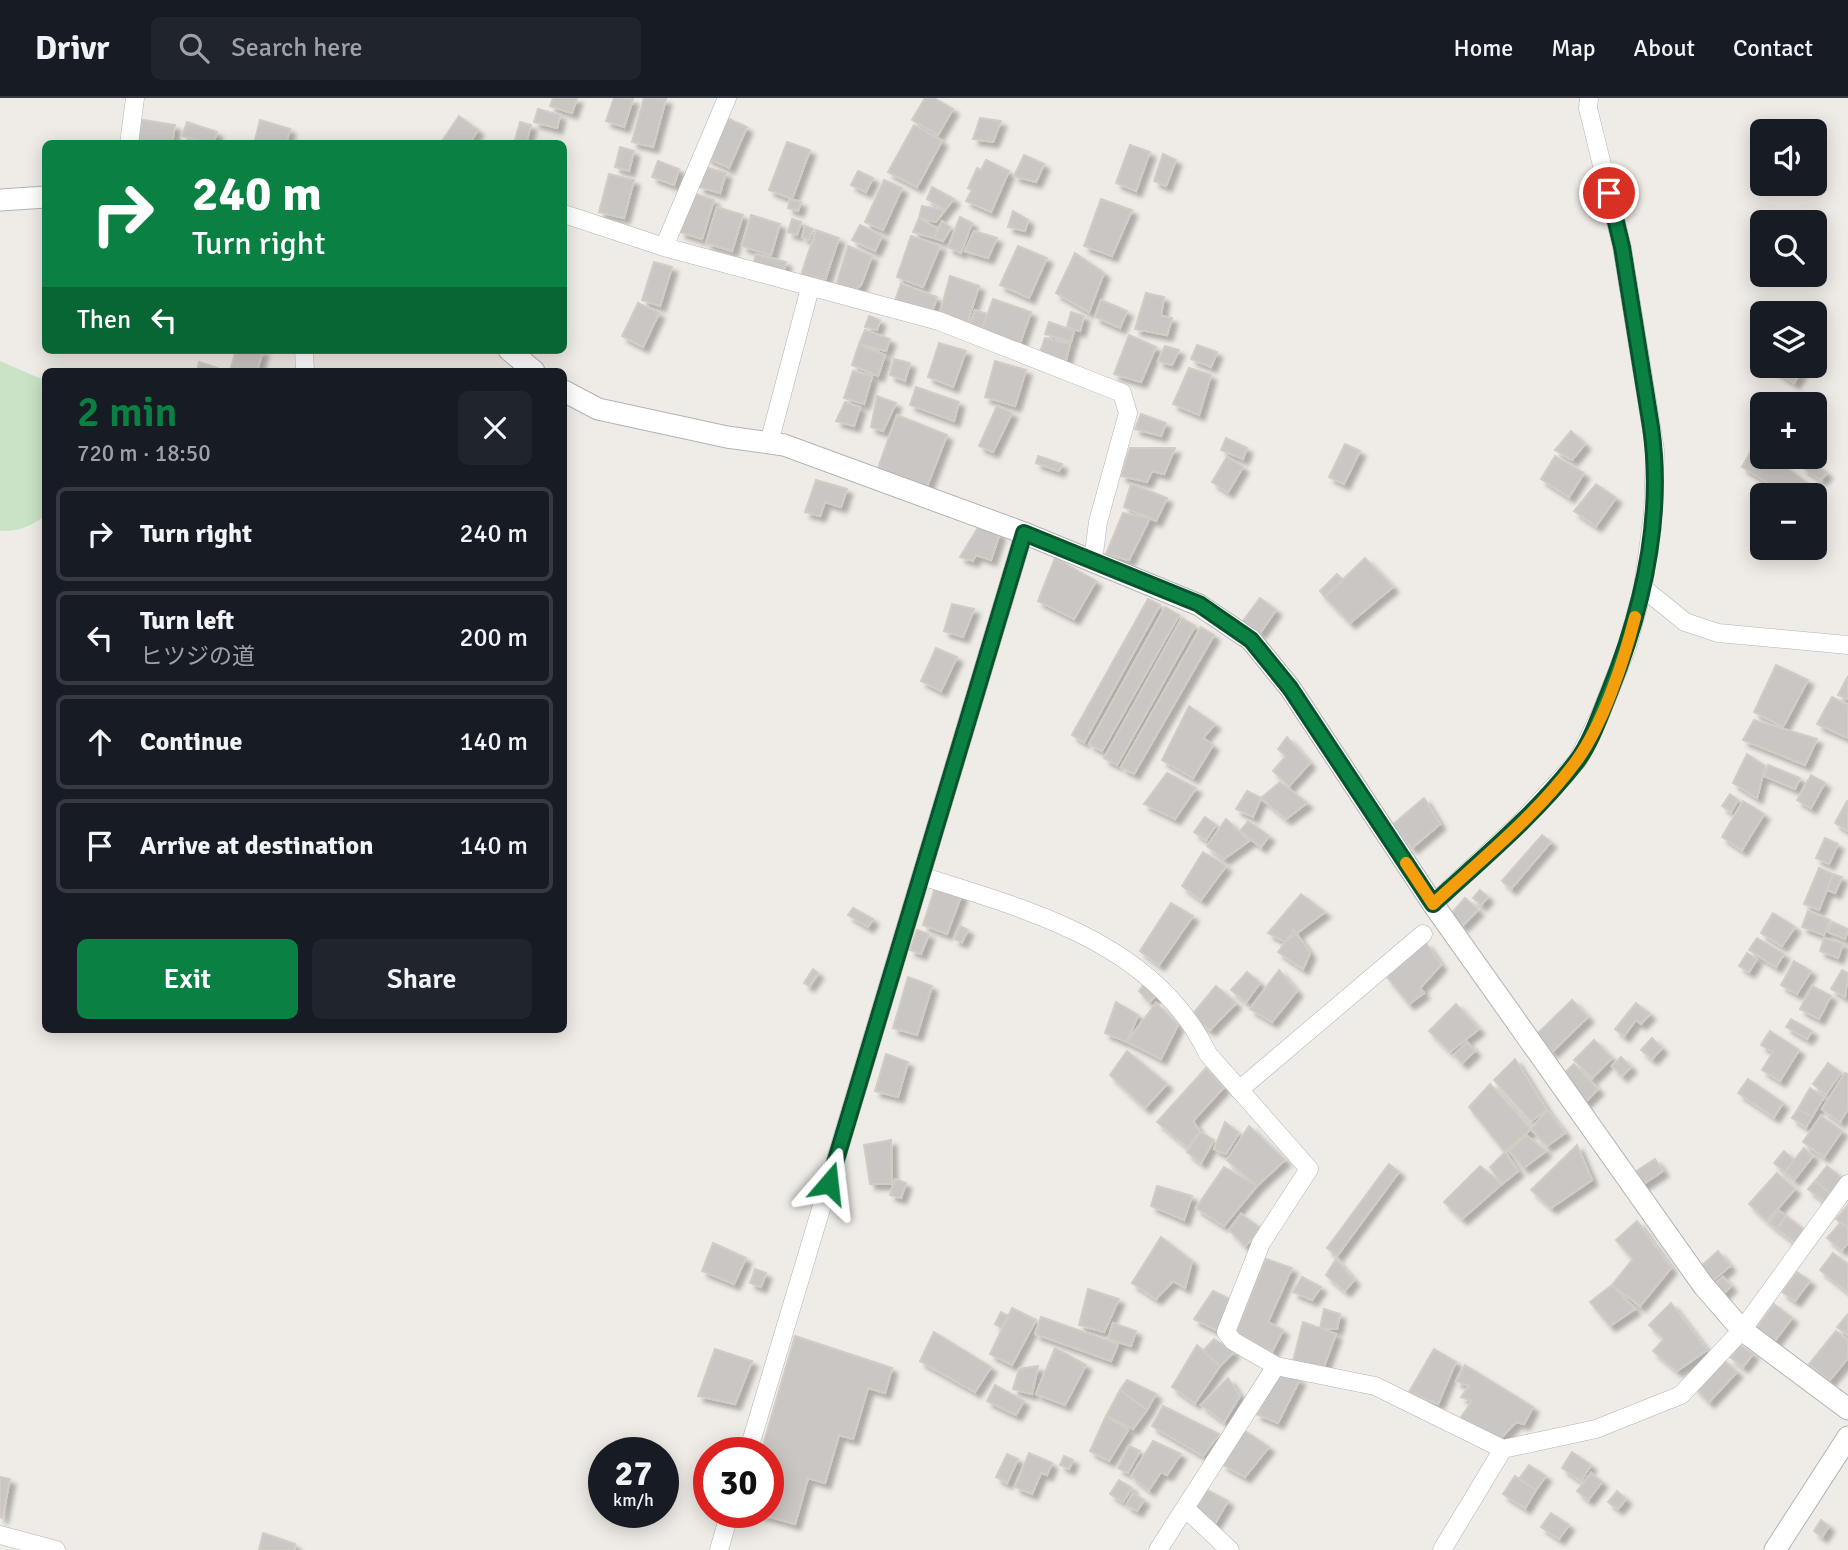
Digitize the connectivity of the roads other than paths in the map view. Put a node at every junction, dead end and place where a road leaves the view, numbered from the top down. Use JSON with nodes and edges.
{"nodes":[{"id":1,"x":135,"y":98,"type":"edge"},
{"id":2,"x":727,"y":98,"type":"edge"},
{"id":3,"x":1589,"y":98,"type":"edge"},
{"id":4,"x":130,"y":140,"type":"edge"},
{"id":5,"x":42,"y":197,"type":"edge"},
{"id":6,"x":0,"y":200,"type":"edge"},
{"id":7,"x":567,"y":215,"type":"edge"},
{"id":8,"x":664,"y":247,"type":"junction"},
{"id":9,"x":810,"y":288,"type":"junction"},
{"id":10,"x":514,"y":354,"type":"edge"},
{"id":11,"x":530,"y":368,"type":"edge"},
{"id":12,"x":567,"y":393,"type":"edge"},
{"id":13,"x":769,"y":443,"type":"junction"},
{"id":14,"x":1024,"y":533,"type":"junction"},
{"id":15,"x":1093,"y":561,"type":"junction"},
{"id":16,"x":1643,"y":588,"type":"junction"},
{"id":17,"x":1848,"y":645,"type":"edge"},
{"id":18,"x":921,"y":876,"type":"junction"},
{"id":19,"x":1433,"y":904,"type":"junction"},
{"id":20,"x":1423,"y":934,"type":"dead end"},
{"id":21,"x":1239,"y":1090,"type":"junction"},
{"id":22,"x":1848,"y":1184,"type":"edge"},
{"id":23,"x":1742,"y":1329,"type":"junction"},
{"id":24,"x":1276,"y":1366,"type":"junction"},
{"id":25,"x":1848,"y":1409,"type":"edge"},
{"id":26,"x":753,"y":1437,"type":"edge"},
{"id":27,"x":1848,"y":1437,"type":"edge"},
{"id":28,"x":1503,"y":1450,"type":"junction"},
{"id":29,"x":1186,"y":1509,"type":"junction"},
{"id":30,"x":725,"y":1528,"type":"edge"},
{"id":31,"x":0,"y":1535,"type":"edge"},
{"id":32,"x":56,"y":1550,"type":"edge"},
{"id":33,"x":719,"y":1550,"type":"edge"},
{"id":34,"x":1158,"y":1550,"type":"edge"},
{"id":35,"x":1230,"y":1550,"type":"edge"},
{"id":36,"x":1443,"y":1550,"type":"edge"},
{"id":37,"x":1775,"y":1550,"type":"edge"}],
"edges":[{"from":1,"to":4,"type":"street"},
{"from":2,"to":8,"type":"street"},
{"from":3,"to":16,"type":"street"},
{"from":5,"to":6,"type":"street"},
{"from":7,"to":8,"type":"street"},
{"from":8,"to":9,"type":"street"},
{"from":9,"to":13,"type":"street"},
{"from":9,"to":15,"type":"street"},
{"from":10,"to":11,"type":"street"},
{"from":12,"to":13,"type":"street"},
{"from":13,"to":14,"type":"street"},
{"from":14,"to":15,"type":"street"},
{"from":14,"to":18,"type":"street"},
{"from":15,"to":19,"type":"street"},
{"from":16,"to":17,"type":"street"},
{"from":16,"to":19,"type":"street"},
{"from":18,"to":21,"type":"street"},
{"from":18,"to":26,"type":"street"},
{"from":19,"to":23,"type":"street"},
{"from":20,"to":21,"type":"street"},
{"from":21,"to":24,"type":"street"},
{"from":22,"to":23,"type":"street"},
{"from":23,"to":25,"type":"street"},
{"from":23,"to":28,"type":"street"},
{"from":24,"to":28,"type":"street"},
{"from":24,"to":29,"type":"street"},
{"from":27,"to":37,"type":"street"},
{"from":28,"to":36,"type":"street"},
{"from":29,"to":34,"type":"street"},
{"from":29,"to":35,"type":"street"},
{"from":30,"to":33,"type":"street"},
{"from":31,"to":32,"type":"street"}]}
